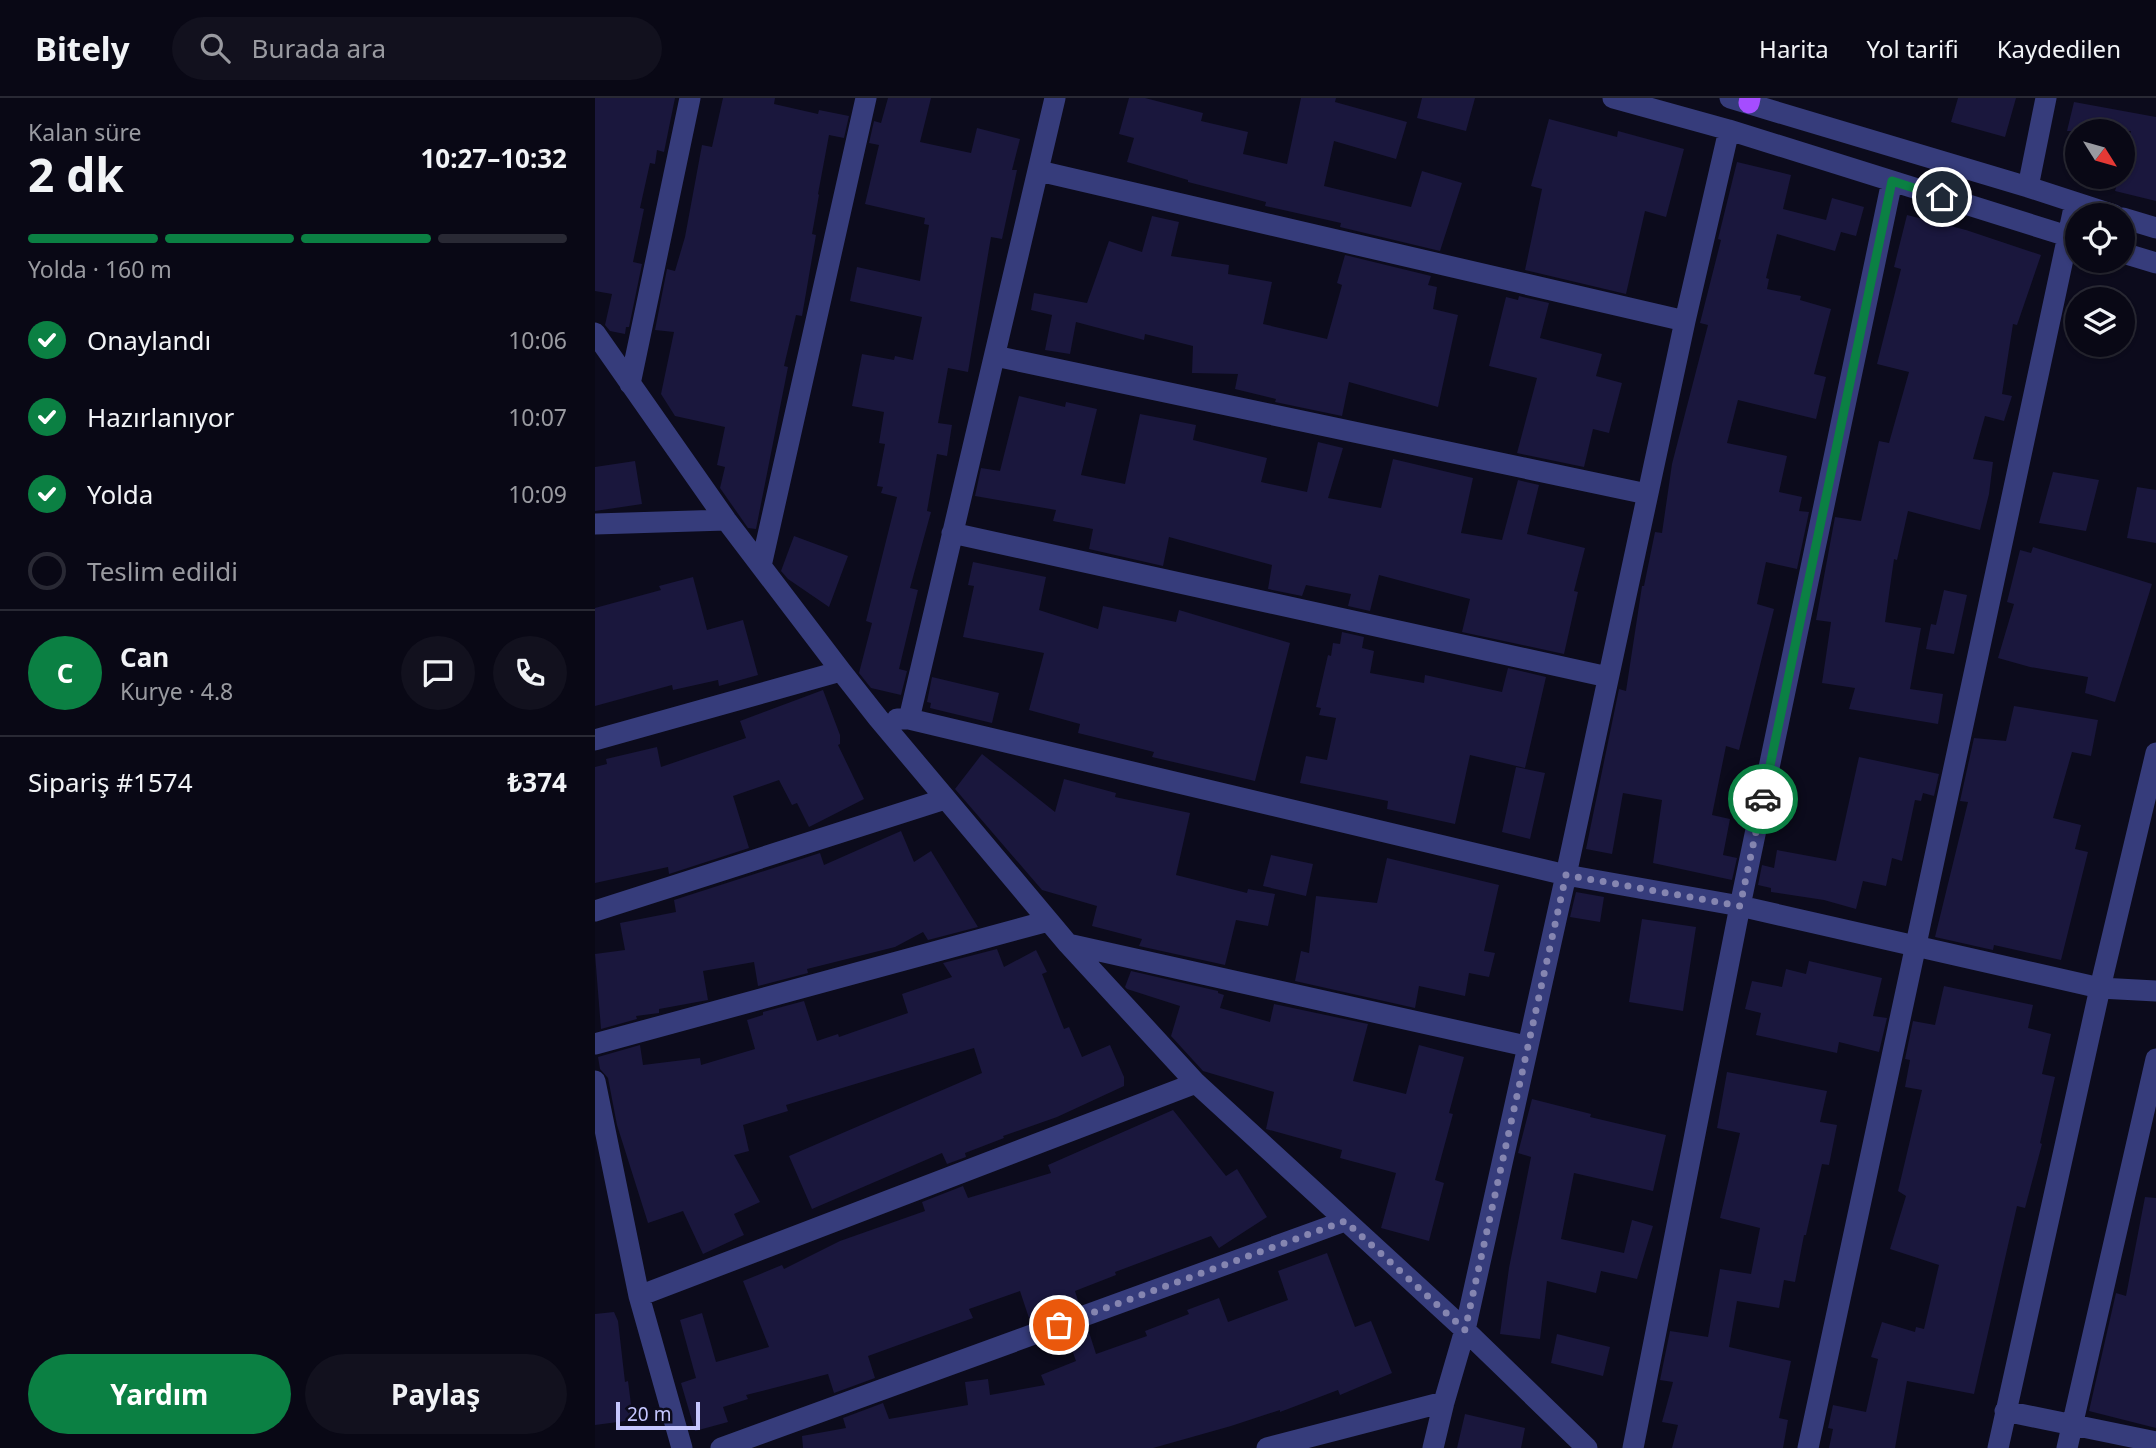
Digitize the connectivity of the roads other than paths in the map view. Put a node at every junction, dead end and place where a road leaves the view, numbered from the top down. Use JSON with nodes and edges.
{"nodes":[{"id":1,"x":690,"y":98,"type":"edge"},
{"id":2,"x":866,"y":98,"type":"edge"},
{"id":3,"x":1055,"y":98,"type":"edge"},
{"id":4,"x":1613,"y":98,"type":"edge"},
{"id":5,"x":2046,"y":98,"type":"edge"},
{"id":6,"x":1743,"y":100,"type":"edge"},
{"id":7,"x":1728,"y":130,"type":"junction"},
{"id":8,"x":1039,"y":171,"type":"junction"},
{"id":9,"x":1892,"y":181,"type":"junction"},
{"id":10,"x":2028,"y":187,"type":"junction"},
{"id":11,"x":2075,"y":203,"type":"edge"},
{"id":12,"x":2135,"y":222,"type":"edge"},
{"id":13,"x":2156,"y":228,"type":"edge"},
{"id":14,"x":2065,"y":235,"type":"edge"},
{"id":15,"x":2135,"y":257,"type":"edge"},
{"id":16,"x":2156,"y":263,"type":"edge"},
{"id":17,"x":2065,"y":269,"type":"edge"},
{"id":18,"x":1685,"y":321,"type":"junction"},
{"id":19,"x":595,"y":333,"type":"edge"},
{"id":20,"x":995,"y":356,"type":"junction"},
{"id":21,"x":630,"y":384,"type":"junction"},
{"id":22,"x":1647,"y":494,"type":"junction"},
{"id":23,"x":726,"y":520,"type":"junction"},
{"id":24,"x":595,"y":524,"type":"edge"},
{"id":25,"x":952,"y":533,"type":"junction"},
{"id":26,"x":761,"y":566,"type":"junction"},
{"id":27,"x":841,"y":671,"type":"junction"},
{"id":28,"x":1608,"y":677,"type":"junction"},
{"id":29,"x":878,"y":718,"type":"junction"},
{"id":30,"x":909,"y":719,"type":"junction"},
{"id":31,"x":595,"y":740,"type":"edge"},
{"id":32,"x":2156,"y":753,"type":"edge"},
{"id":33,"x":945,"y":799,"type":"junction"},
{"id":34,"x":1566,"y":875,"type":"junction"},
{"id":35,"x":1740,"y":906,"type":"junction"},
{"id":36,"x":595,"y":911,"type":"edge"},
{"id":37,"x":1048,"y":921,"type":"junction"},
{"id":38,"x":1069,"y":944,"type":"junction"},
{"id":39,"x":1917,"y":946,"type":"junction"},
{"id":40,"x":2100,"y":988,"type":"junction"},
{"id":41,"x":2156,"y":991,"type":"edge"},
{"id":42,"x":595,"y":1044,"type":"edge"},
{"id":43,"x":1526,"y":1046,"type":"junction"},
{"id":44,"x":2156,"y":1059,"type":"edge"},
{"id":45,"x":595,"y":1081,"type":"edge"},
{"id":46,"x":1196,"y":1083,"type":"junction"},
{"id":47,"x":1345,"y":1221,"type":"junction"},
{"id":48,"x":639,"y":1296,"type":"junction"},
{"id":49,"x":1465,"y":1330,"type":"junction"},
{"id":50,"x":1444,"y":1402,"type":"junction"},
{"id":51,"x":2005,"y":1410,"type":"junction"},
{"id":52,"x":2072,"y":1424,"type":"junction"},
{"id":53,"x":2156,"y":1441,"type":"edge"},
{"id":54,"x":681,"y":1448,"type":"edge"},
{"id":55,"x":721,"y":1448,"type":"edge"},
{"id":56,"x":1267,"y":1448,"type":"edge"},
{"id":57,"x":1433,"y":1448,"type":"edge"},
{"id":58,"x":1587,"y":1448,"type":"edge"},
{"id":59,"x":1633,"y":1448,"type":"edge"},
{"id":60,"x":1808,"y":1448,"type":"edge"},
{"id":61,"x":1998,"y":1448,"type":"edge"},
{"id":62,"x":2067,"y":1448,"type":"edge"}],
"edges":[{"from":1,"to":21,"type":"street"},
{"from":2,"to":26,"type":"street"},
{"from":3,"to":8,"type":"street"},
{"from":4,"to":7,"type":"street"},
{"from":5,"to":10,"type":"street"},
{"from":6,"to":10,"type":"street"},
{"from":7,"to":9,"type":"street"},
{"from":7,"to":18,"type":"street"},
{"from":8,"to":18,"type":"street"},
{"from":8,"to":20,"type":"street"},
{"from":9,"to":14,"type":"street"},
{"from":9,"to":35,"type":"street"},
{"from":10,"to":11,"type":"street"},
{"from":12,"to":13,"type":"street"},
{"from":15,"to":16,"type":"street"},
{"from":17,"to":39,"type":"street"},
{"from":18,"to":22,"type":"street"},
{"from":19,"to":21,"type":"street"},
{"from":20,"to":22,"type":"street"},
{"from":20,"to":25,"type":"street"},
{"from":21,"to":23,"type":"street"},
{"from":22,"to":28,"type":"street"},
{"from":23,"to":24,"type":"street"},
{"from":23,"to":26,"type":"street"},
{"from":25,"to":28,"type":"street"},
{"from":25,"to":30,"type":"street"},
{"from":26,"to":27,"type":"street"},
{"from":27,"to":29,"type":"street"},
{"from":27,"to":31,"type":"street"},
{"from":28,"to":34,"type":"street"},
{"from":29,"to":30,"type":"street"},
{"from":29,"to":33,"type":"street"},
{"from":30,"to":34,"type":"street"},
{"from":32,"to":40,"type":"street"},
{"from":33,"to":36,"type":"street"},
{"from":33,"to":37,"type":"street"},
{"from":34,"to":35,"type":"street"},
{"from":34,"to":43,"type":"street"},
{"from":35,"to":39,"type":"street"},
{"from":35,"to":59,"type":"street"},
{"from":37,"to":38,"type":"street"},
{"from":37,"to":42,"type":"street"},
{"from":38,"to":43,"type":"street"},
{"from":38,"to":46,"type":"street"},
{"from":39,"to":40,"type":"street"},
{"from":39,"to":60,"type":"street"},
{"from":40,"to":41,"type":"street"},
{"from":40,"to":51,"type":"street"},
{"from":43,"to":49,"type":"street"},
{"from":44,"to":52,"type":"street"},
{"from":45,"to":48,"type":"street"},
{"from":46,"to":47,"type":"street"},
{"from":46,"to":48,"type":"street"},
{"from":47,"to":49,"type":"street"},
{"from":47,"to":55,"type":"street"},
{"from":48,"to":54,"type":"street"},
{"from":49,"to":50,"type":"street"},
{"from":49,"to":58,"type":"street"},
{"from":50,"to":56,"type":"street"},
{"from":50,"to":57,"type":"street"},
{"from":51,"to":52,"type":"street"},
{"from":51,"to":61,"type":"street"},
{"from":52,"to":53,"type":"street"},
{"from":52,"to":62,"type":"street"}]}
